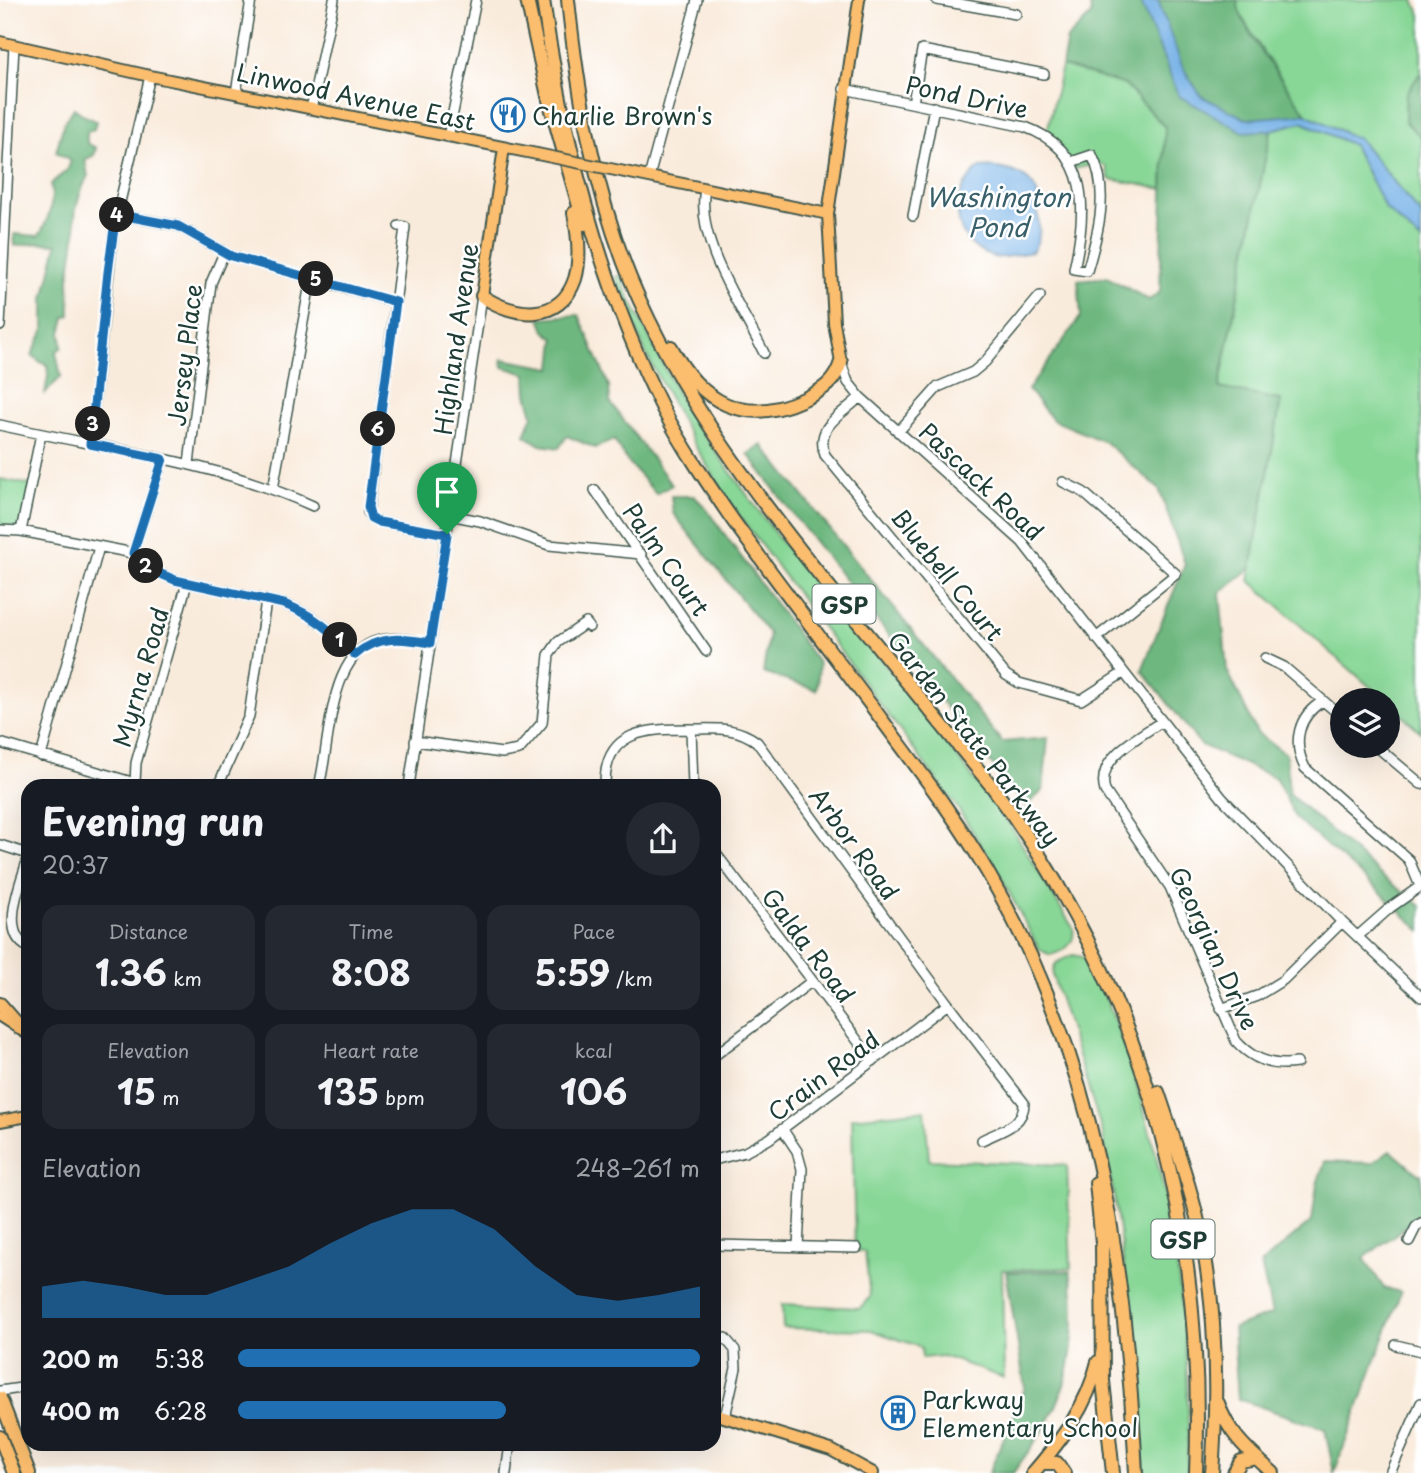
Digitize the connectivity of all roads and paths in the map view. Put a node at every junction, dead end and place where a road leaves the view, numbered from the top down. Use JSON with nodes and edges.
{"nodes":[{"id":1,"x":251,"y":0,"type":"edge"},
{"id":2,"x":334,"y":0,"type":"edge"},
{"id":3,"x":476,"y":0,"type":"edge"},
{"id":4,"x":527,"y":0,"type":"edge"},
{"id":5,"x":543,"y":0,"type":"edge"},
{"id":6,"x":568,"y":0,"type":"edge"},
{"id":7,"x":697,"y":0,"type":"edge"},
{"id":8,"x":859,"y":0,"type":"edge"},
{"id":9,"x":937,"y":0,"type":"edge"},
{"id":10,"x":1016,"y":14,"type":"dead end"},
{"id":11,"x":0,"y":42,"type":"edge"},
{"id":12,"x":14,"y":45,"type":"junction"},
{"id":13,"x":1044,"y":74,"type":"dead end"},
{"id":14,"x":150,"y":76,"type":"junction"},
{"id":15,"x":844,"y":89,"type":"junction"},
{"id":16,"x":236,"y":93,"type":"junction"},
{"id":17,"x":548,"y":96,"type":"junction"},
{"id":18,"x":913,"y":103,"type":"junction"},
{"id":19,"x":934,"y":107,"type":"junction"},
{"id":20,"x":311,"y":108,"type":"junction"},
{"id":21,"x":448,"y":137,"type":"junction"},
{"id":22,"x":504,"y":148,"type":"junction"},
{"id":23,"x":1071,"y":162,"type":"junction"},
{"id":24,"x":649,"y":177,"type":"junction"},
{"id":25,"x":705,"y":189,"type":"junction"},
{"id":26,"x":116,"y":214,"type":"junction"},
{"id":27,"x":828,"y":214,"type":"junction"},
{"id":28,"x":914,"y":216,"type":"dead end"},
{"id":29,"x":399,"y":226,"type":"dead end"},
{"id":30,"x":224,"y":254,"type":"junction"},
{"id":31,"x":629,"y":276,"type":"junction"},
{"id":32,"x":311,"y":278,"type":"junction"},
{"id":33,"x":482,"y":296,"type":"junction"},
{"id":34,"x":1040,"y":296,"type":"dead end"},
{"id":35,"x":396,"y":302,"type":"junction"},
{"id":36,"x":0,"y":326,"type":"edge"},
{"id":37,"x":764,"y":353,"type":"dead end"},
{"id":38,"x":841,"y":362,"type":"junction"},
{"id":39,"x":860,"y":397,"type":"junction"},
{"id":40,"x":664,"y":410,"type":"junction"},
{"id":41,"x":0,"y":425,"type":"edge"},
{"id":42,"x":898,"y":432,"type":"junction"},
{"id":43,"x":41,"y":434,"type":"junction"},
{"id":44,"x":90,"y":444,"type":"junction"},
{"id":45,"x":163,"y":459,"type":"junction"},
{"id":46,"x":189,"y":464,"type":"junction"},
{"id":47,"x":1063,"y":482,"type":"dead end"},
{"id":48,"x":273,"y":489,"type":"junction"},
{"id":49,"x":595,"y":490,"type":"dead end"},
{"id":50,"x":313,"y":506,"type":"dead end"},
{"id":51,"x":450,"y":515,"type":"junction"},
{"id":52,"x":0,"y":530,"type":"edge"},
{"id":53,"x":21,"y":531,"type":"junction"},
{"id":54,"x":447,"y":534,"type":"junction"},
{"id":55,"x":99,"y":547,"type":"junction"},
{"id":56,"x":133,"y":553,"type":"junction"},
{"id":57,"x":640,"y":554,"type":"junction"},
{"id":58,"x":187,"y":583,"type":"junction"},
{"id":59,"x":266,"y":601,"type":"junction"},
{"id":60,"x":589,"y":627,"type":"dead end"},
{"id":61,"x":1096,"y":638,"type":"junction"},
{"id":62,"x":430,"y":643,"type":"junction"},
{"id":63,"x":706,"y":651,"type":"dead end"},
{"id":64,"x":355,"y":655,"type":"junction"},
{"id":65,"x":1265,"y":658,"type":"dead end"},
{"id":66,"x":1123,"y":673,"type":"junction"},
{"id":67,"x":1323,"y":701,"type":"junction"},
{"id":68,"x":1330,"y":707,"type":"edge"},
{"id":69,"x":1161,"y":722,"type":"junction"},
{"id":70,"x":691,"y":729,"type":"junction"},
{"id":71,"x":415,"y":741,"type":"junction"},
{"id":72,"x":0,"y":743,"type":"edge"},
{"id":73,"x":41,"y":756,"type":"junction"},
{"id":74,"x":1390,"y":758,"type":"edge"},
{"id":75,"x":119,"y":779,"type":"edge"},
{"id":76,"x":136,"y":779,"type":"edge"},
{"id":77,"x":222,"y":779,"type":"edge"},
{"id":78,"x":320,"y":779,"type":"edge"},
{"id":79,"x":410,"y":779,"type":"edge"},
{"id":80,"x":606,"y":779,"type":"edge"},
{"id":81,"x":693,"y":779,"type":"edge"},
{"id":82,"x":1421,"y":784,"type":"edge"},
{"id":83,"x":0,"y":845,"type":"edge"},
{"id":84,"x":21,"y":852,"type":"edge"},
{"id":85,"x":721,"y":863,"type":"edge"},
{"id":86,"x":21,"y":883,"type":"edge"},
{"id":87,"x":1421,"y":886,"type":"edge"},
{"id":88,"x":1342,"y":922,"type":"junction"},
{"id":89,"x":1359,"y":936,"type":"junction"},
{"id":90,"x":21,"y":943,"type":"edge"},
{"id":91,"x":812,"y":981,"type":"junction"},
{"id":92,"x":1421,"y":997,"type":"edge"},
{"id":93,"x":0,"y":1004,"type":"edge"},
{"id":94,"x":948,"y":1004,"type":"junction"},
{"id":95,"x":1221,"y":1009,"type":"junction"},
{"id":96,"x":1122,"y":1013,"type":"junction"},
{"id":97,"x":0,"y":1016,"type":"edge"},
{"id":98,"x":21,"y":1028,"type":"edge"},
{"id":99,"x":21,"y":1029,"type":"edge"},
{"id":100,"x":721,"y":1051,"type":"edge"},
{"id":101,"x":873,"y":1062,"type":"junction"},
{"id":102,"x":1297,"y":1063,"type":"dead end"},
{"id":103,"x":1081,"y":1086,"type":"junction"},
{"id":104,"x":21,"y":1116,"type":"edge"},
{"id":105,"x":2,"y":1117,"type":"edge"},
{"id":106,"x":783,"y":1130,"type":"junction"},
{"id":107,"x":982,"y":1140,"type":"dead end"},
{"id":108,"x":721,"y":1158,"type":"edge"},
{"id":109,"x":1421,"y":1223,"type":"edge"},
{"id":110,"x":1409,"y":1241,"type":"dead end"},
{"id":111,"x":721,"y":1245,"type":"edge"},
{"id":112,"x":798,"y":1247,"type":"junction"},
{"id":113,"x":857,"y":1248,"type":"dead end"},
{"id":114,"x":725,"y":1338,"type":"dead end"},
{"id":115,"x":1101,"y":1345,"type":"junction"},
{"id":116,"x":1396,"y":1345,"type":"dead end"},
{"id":117,"x":1421,"y":1351,"type":"edge"},
{"id":118,"x":21,"y":1388,"type":"edge"},
{"id":119,"x":0,"y":1391,"type":"edge"},
{"id":120,"x":1215,"y":1391,"type":"junction"},
{"id":121,"x":0,"y":1398,"type":"edge"},
{"id":122,"x":1421,"y":1403,"type":"edge"},
{"id":123,"x":721,"y":1413,"type":"edge"},
{"id":124,"x":721,"y":1416,"type":"edge"},
{"id":125,"x":0,"y":1437,"type":"edge"},
{"id":126,"x":509,"y":1451,"type":"edge"},
{"id":127,"x":1257,"y":1458,"type":"junction"},
{"id":128,"x":1037,"y":1468,"type":"edge"},
{"id":129,"x":4,"y":1473,"type":"edge"},
{"id":130,"x":14,"y":1473,"type":"edge"},
{"id":131,"x":29,"y":1473,"type":"edge"},
{"id":132,"x":506,"y":1473,"type":"edge"},
{"id":133,"x":873,"y":1473,"type":"edge"},
{"id":134,"x":1065,"y":1473,"type":"edge"},
{"id":135,"x":1113,"y":1473,"type":"edge"},
{"id":136,"x":1136,"y":1473,"type":"edge"},
{"id":137,"x":1196,"y":1473,"type":"edge"},
{"id":138,"x":1212,"y":1473,"type":"edge"},
{"id":139,"x":1234,"y":1473,"type":"edge"},
{"id":140,"x":1273,"y":1473,"type":"edge"},
{"id":141,"x":1390,"y":1473,"type":"edge"}],
"edges":[{"from":1,"to":16,"type":"street"},
{"from":2,"to":20,"type":"street"},
{"from":3,"to":21,"type":"street"},
{"from":4,"to":17,"type":"highway","number":"GSP"},
{"from":5,"to":40,"type":"highway","number":"GSP"},
{"from":6,"to":31,"type":"highway","name":"Garden State Parkway","number":"GSP"},
{"from":7,"to":24,"type":"street"},
{"from":8,"to":15,"type":"main road","name":"Pascack Road"},
{"from":9,"to":10,"type":"street"},
{"from":11,"to":12,"type":"main road","name":"Linwood Avenue East"},
{"from":12,"to":14,"type":"main road","name":"Linwood Avenue East"},
{"from":12,"to":36,"type":"street"},
{"from":13,"to":18,"type":"street"},
{"from":14,"to":16,"type":"main road","name":"Linwood Avenue East"},
{"from":14,"to":26,"type":"street"},
{"from":15,"to":18,"type":"street","name":"Pond Drive"},
{"from":15,"to":27,"type":"main road","name":"Pascack Road"},
{"from":16,"to":20,"type":"main road","name":"Linwood Avenue East"},
{"from":17,"to":33,"type":"highway"},
{"from":17,"to":40,"type":"highway","number":"GSP"},
{"from":18,"to":19,"type":"street","name":"Pond Drive"},
{"from":19,"to":23,"type":"street","name":"Pond Drive"},
{"from":19,"to":28,"type":"street"},
{"from":20,"to":21,"type":"main road","name":"Linwood Avenue East"},
{"from":21,"to":22,"type":"main road","name":"Linwood Avenue East"},
{"from":22,"to":24,"type":"main road","name":"Linwood Avenue East","bridge":true},
{"from":22,"to":33,"type":"main road","name":"Highland Avenue"},
{"from":23,"to":23,"type":"street","name":"Pond Drive"},
{"from":24,"to":25,"type":"main road","name":"Linwood Avenue East"},
{"from":25,"to":27,"type":"main road","name":"Linwood Avenue East"},
{"from":25,"to":37,"type":"street"},
{"from":26,"to":30,"type":"street"},
{"from":26,"to":44,"type":"street"},
{"from":27,"to":38,"type":"main road","name":"Pascack Road"},
{"from":29,"to":35,"type":"street"},
{"from":30,"to":32,"type":"street"},
{"from":30,"to":46,"type":"street","name":"Jersey Place"},
{"from":31,"to":38,"type":"highway"},
{"from":31,"to":96,"type":"highway","name":"Garden State Parkway","number":"GSP"},
{"from":32,"to":35,"type":"street"},
{"from":32,"to":48,"type":"street"},
{"from":33,"to":51,"type":"street","name":"Highland Avenue"},
{"from":34,"to":42,"type":"street"},
{"from":35,"to":54,"type":"street"},
{"from":38,"to":39,"type":"street","name":"Pascack Road"},
{"from":39,"to":42,"type":"street","name":"Pascack Road"},
{"from":39,"to":66,"type":"street","name":"Bluebell Court"},
{"from":40,"to":103,"type":"highway","number":"GSP"},
{"from":41,"to":43,"type":"street"},
{"from":42,"to":61,"type":"street","name":"Pascack Road"},
{"from":43,"to":44,"type":"street"},
{"from":43,"to":53,"type":"street"},
{"from":44,"to":45,"type":"street"},
{"from":45,"to":46,"type":"street"},
{"from":45,"to":56,"type":"street"},
{"from":46,"to":48,"type":"street"},
{"from":47,"to":61,"type":"street"},
{"from":48,"to":50,"type":"street"},
{"from":49,"to":57,"type":"street","name":"Palm Court"},
{"from":51,"to":54,"type":"street","name":"Highland Avenue"},
{"from":51,"to":57,"type":"street"},
{"from":52,"to":53,"type":"street"},
{"from":53,"to":55,"type":"street"},
{"from":54,"to":62,"type":"street","name":"Highland Avenue"},
{"from":55,"to":56,"type":"street"},
{"from":55,"to":73,"type":"street"},
{"from":56,"to":58,"type":"street"},
{"from":57,"to":63,"type":"street","name":"Palm Court"},
{"from":58,"to":59,"type":"street"},
{"from":58,"to":76,"type":"street","name":"Myrna Road"},
{"from":59,"to":64,"type":"street"},
{"from":59,"to":77,"type":"street"},
{"from":60,"to":71,"type":"street"},
{"from":61,"to":66,"type":"street","name":"Pascack Road"},
{"from":62,"to":64,"type":"street"},
{"from":62,"to":71,"type":"street","name":"Highland Avenue"},
{"from":64,"to":78,"type":"street"},
{"from":65,"to":67,"type":"street"},
{"from":66,"to":69,"type":"street","name":"Pascack Road"},
{"from":67,"to":68,"type":"street"},
{"from":67,"to":87,"type":"street"},
{"from":69,"to":88,"type":"street","name":"Pascack Road"},
{"from":69,"to":95,"type":"street","name":"Georgian Drive"},
{"from":70,"to":80,"type":"street","name":"Arbor Road"},
{"from":70,"to":81,"type":"street"},
{"from":70,"to":94,"type":"street","name":"Arbor Road"},
{"from":71,"to":79,"type":"street","name":"Highland Avenue"},
{"from":72,"to":73,"type":"street"},
{"from":73,"to":75,"type":"street"},
{"from":74,"to":82,"type":"street"},
{"from":83,"to":84,"type":"street"},
{"from":85,"to":91,"type":"street","name":"Galda Road"},
{"from":86,"to":90,"type":"street"},
{"from":87,"to":89,"type":"street"},
{"from":88,"to":89,"type":"street","name":"Pascack Road"},
{"from":88,"to":95,"type":"street"},
{"from":89,"to":92,"type":"street","name":"Pascack Road"},
{"from":91,"to":100,"type":"street"},
{"from":91,"to":101,"type":"street","name":"Galda Road"},
{"from":93,"to":98,"type":"highway"},
{"from":94,"to":101,"type":"street","name":"Crain Road"},
{"from":94,"to":107,"type":"street","name":"Arbor Road"},
{"from":95,"to":102,"type":"street","name":"Georgian Drive"},
{"from":96,"to":120,"type":"highway"},
{"from":96,"to":137,"type":"highway","name":"Garden State Parkway","number":"GSP"},
{"from":97,"to":99,"type":"main road"},
{"from":101,"to":106,"type":"street","name":"Crain Road"},
{"from":103,"to":115,"type":"highway"},
{"from":103,"to":136,"type":"highway","number":"GSP"},
{"from":104,"to":105,"type":"main road"},
{"from":106,"to":108,"type":"street","name":"Crain Road"},
{"from":106,"to":112,"type":"street"},
{"from":109,"to":110,"type":"street"},
{"from":111,"to":112,"type":"street"},
{"from":112,"to":113,"type":"street"},
{"from":114,"to":123,"type":"street"},
{"from":115,"to":128,"type":"highway"},
{"from":115,"to":135,"type":"highway"},
{"from":116,"to":117,"type":"street"},
{"from":118,"to":119,"type":"street"},
{"from":120,"to":127,"type":"highway"},
{"from":120,"to":138,"type":"highway"},
{"from":121,"to":131,"type":"highway"},
{"from":122,"to":141,"type":"street"},
{"from":124,"to":133,"type":"main road"},
{"from":125,"to":129,"type":"highway"},
{"from":125,"to":130,"type":"highway"},
{"from":126,"to":132,"type":"street"},
{"from":127,"to":139,"type":"highway"},
{"from":127,"to":140,"type":"highway"},
{"from":128,"to":134,"type":"highway"}]}
